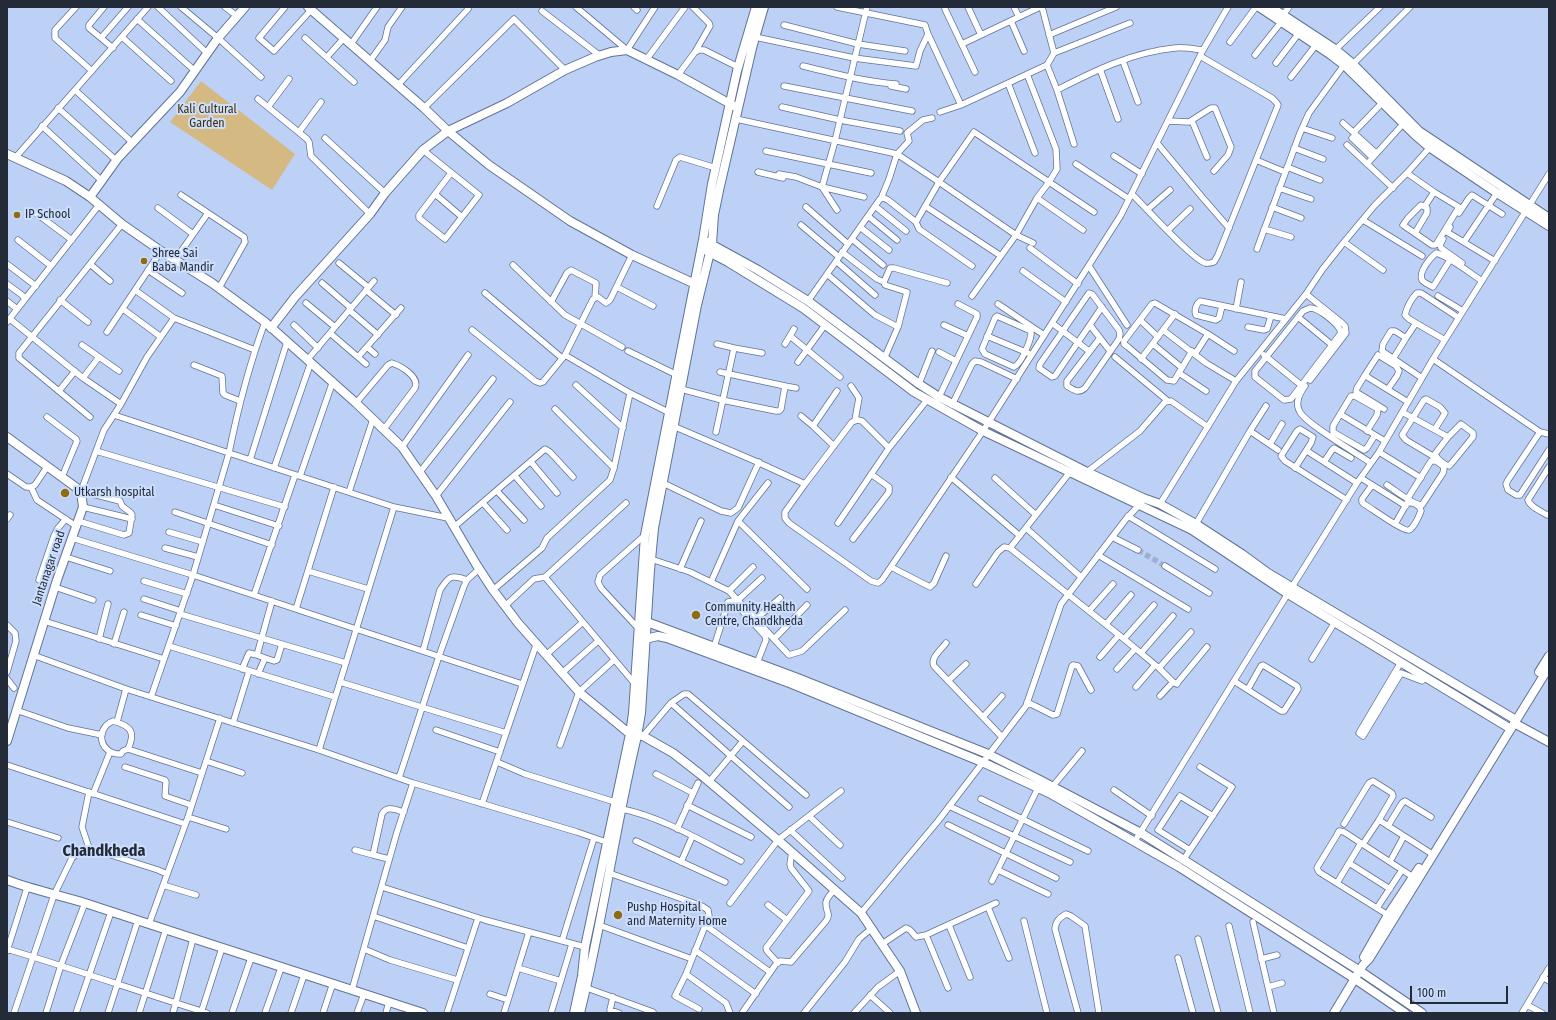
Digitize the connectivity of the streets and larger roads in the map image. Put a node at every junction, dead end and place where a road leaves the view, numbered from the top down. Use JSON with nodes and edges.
{"nodes":[{"id":1,"x":76,"y":7,"type":"edge"},
{"id":2,"x":104,"y":7,"type":"edge"},
{"id":3,"x":128,"y":7,"type":"edge"},
{"id":4,"x":148,"y":7,"type":"edge"},
{"id":5,"x":158,"y":7,"type":"edge"},
{"id":6,"x":181,"y":7,"type":"edge"},
{"id":7,"x":225,"y":7,"type":"edge"},
{"id":8,"x":245,"y":7,"type":"edge"},
{"id":9,"x":285,"y":7,"type":"edge"},
{"id":10,"x":377,"y":7,"type":"edge"},
{"id":11,"x":402,"y":7,"type":"edge"},
{"id":12,"x":576,"y":7,"type":"edge"},
{"id":13,"x":655,"y":7,"type":"edge"},
{"id":14,"x":685,"y":7,"type":"edge"},
{"id":15,"x":693,"y":7,"type":"edge"},
{"id":16,"x":756,"y":7,"type":"edge"},
{"id":17,"x":764,"y":7,"type":"edge"},
{"id":18,"x":837,"y":7,"type":"edge"},
{"id":19,"x":968,"y":7,"type":"edge"},
{"id":20,"x":1014,"y":7,"type":"edge"},
{"id":21,"x":1041,"y":7,"type":"edge"},
{"id":22,"x":1116,"y":7,"type":"edge"},
{"id":23,"x":1228,"y":7,"type":"edge"},
{"id":24,"x":1258,"y":7,"type":"edge"},
{"id":25,"x":1271,"y":7,"type":"edge"},
{"id":26,"x":1289,"y":7,"type":"edge"},
{"id":27,"x":1380,"y":7,"type":"edge"},
{"id":28,"x":1410,"y":7,"type":"edge"},
{"id":29,"x":310,"y":8,"type":"edge"},
{"id":30,"x":468,"y":9,"type":"dead end"},
{"id":31,"x":946,"y":9,"type":"dead end"},
{"id":32,"x":866,"y":10,"type":"edge"},
{"id":33,"x":542,"y":11,"type":"dead end"},
{"id":34,"x":237,"y":16,"type":"junction"},
{"id":35,"x":1019,"y":17,"type":"junction"},
{"id":36,"x":1282,"y":18,"type":"junction"},
{"id":37,"x":137,"y":19,"type":"junction"},
{"id":38,"x":1011,"y":21,"type":"junction"},
{"id":39,"x":1130,"y":23,"type":"dead end"},
{"id":40,"x":784,"y":25,"type":"dead end"},
{"id":41,"x":1299,"y":33,"type":"junction"},
{"id":42,"x":928,"y":34,"type":"junction"},
{"id":43,"x":981,"y":35,"type":"junction"},
{"id":44,"x":1049,"y":35,"type":"junction"},
{"id":45,"x":122,"y":37,"type":"junction"},
{"id":46,"x":755,"y":37,"type":"junction"},
{"id":47,"x":101,"y":38,"type":"junction"},
{"id":48,"x":218,"y":38,"type":"junction"},
{"id":49,"x":305,"y":38,"type":"dead end"},
{"id":50,"x":344,"y":38,"type":"junction"},
{"id":51,"x":1230,"y":42,"type":"dead end"},
{"id":52,"x":351,"y":44,"type":"junction"},
{"id":53,"x":858,"y":44,"type":"junction"},
{"id":54,"x":962,"y":44,"type":"junction"},
{"id":55,"x":1316,"y":44,"type":"junction"},
{"id":56,"x":113,"y":48,"type":"junction"},
{"id":57,"x":627,"y":50,"type":"junction"},
{"id":58,"x":1024,"y":51,"type":"dead end"},
{"id":59,"x":695,"y":52,"type":"junction"},
{"id":60,"x":905,"y":52,"type":"dead end"},
{"id":61,"x":1333,"y":52,"type":"junction"},
{"id":62,"x":208,"y":53,"type":"junction"},
{"id":63,"x":1054,"y":53,"type":"junction"},
{"id":64,"x":1202,"y":53,"type":"junction"},
{"id":65,"x":1255,"y":55,"type":"dead end"},
{"id":66,"x":599,"y":56,"type":"junction"},
{"id":67,"x":327,"y":57,"type":"junction"},
{"id":68,"x":854,"y":58,"type":"junction"},
{"id":69,"x":646,"y":60,"type":"junction"},
{"id":70,"x":370,"y":61,"type":"junction"},
{"id":71,"x":1123,"y":61,"type":"junction"},
{"id":72,"x":1276,"y":63,"type":"dead end"},
{"id":73,"x":1353,"y":64,"type":"junction"},
{"id":74,"x":1047,"y":65,"type":"junction"},
{"id":75,"x":1344,"y":65,"type":"junction"},
{"id":76,"x":803,"y":66,"type":"dead end"},
{"id":77,"x":738,"y":67,"type":"junction"},
{"id":78,"x":1100,"y":69,"type":"junction"},
{"id":79,"x":565,"y":70,"type":"junction"},
{"id":80,"x":92,"y":71,"type":"junction"},
{"id":81,"x":195,"y":71,"type":"junction"},
{"id":82,"x":975,"y":72,"type":"dead end"},
{"id":83,"x":1027,"y":74,"type":"junction"},
{"id":84,"x":678,"y":75,"type":"junction"},
{"id":85,"x":261,"y":77,"type":"dead end"},
{"id":86,"x":1291,"y":77,"type":"dead end"},
{"id":87,"x":850,"y":78,"type":"junction"},
{"id":88,"x":289,"y":79,"type":"dead end"},
{"id":89,"x":171,"y":81,"type":"dead end"},
{"id":90,"x":354,"y":82,"type":"dead end"},
{"id":91,"x":1008,"y":83,"type":"junction"},
{"id":92,"x":896,"y":84,"type":"dead end"},
{"id":93,"x":398,"y":85,"type":"junction"},
{"id":94,"x":784,"y":86,"type":"dead end"},
{"id":95,"x":906,"y":88,"type":"dead end"},
{"id":96,"x":75,"y":90,"type":"junction"},
{"id":97,"x":1057,"y":90,"type":"junction"},
{"id":98,"x":845,"y":97,"type":"junction"},
{"id":99,"x":258,"y":99,"type":"dead end"},
{"id":100,"x":321,"y":102,"type":"dead end"},
{"id":101,"x":1138,"y":102,"type":"dead end"},
{"id":102,"x":1382,"y":103,"type":"junction"},
{"id":103,"x":730,"y":104,"type":"junction"},
{"id":104,"x":961,"y":105,"type":"junction"},
{"id":105,"x":268,"y":107,"type":"junction"},
{"id":106,"x":782,"y":107,"type":"dead end"},
{"id":107,"x":58,"y":108,"type":"junction"},
{"id":108,"x":424,"y":108,"type":"junction"},
{"id":109,"x":738,"y":108,"type":"junction"},
{"id":110,"x":912,"y":111,"type":"dead end"},
{"id":111,"x":940,"y":112,"type":"dead end"},
{"id":112,"x":932,"y":118,"type":"dead end"},
{"id":113,"x":736,"y":119,"type":"junction"},
{"id":114,"x":1118,"y":119,"type":"dead end"},
{"id":115,"x":840,"y":120,"type":"junction"},
{"id":116,"x":1169,"y":121,"type":"junction"},
{"id":117,"x":1192,"y":121,"type":"junction"},
{"id":118,"x":1344,"y":122,"type":"dead end"},
{"id":119,"x":1403,"y":124,"type":"junction"},
{"id":120,"x":42,"y":126,"type":"junction"},
{"id":121,"x":1302,"y":128,"type":"junction"},
{"id":122,"x":448,"y":131,"type":"junction"},
{"id":123,"x":900,"y":131,"type":"dead end"},
{"id":124,"x":299,"y":132,"type":"junction"},
{"id":125,"x":1353,"y":135,"type":"junction"},
{"id":126,"x":325,"y":138,"type":"dead end"},
{"id":127,"x":1332,"y":138,"type":"dead end"},
{"id":128,"x":835,"y":141,"type":"junction"},
{"id":129,"x":133,"y":143,"type":"junction"},
{"id":130,"x":1157,"y":143,"type":"junction"},
{"id":131,"x":1074,"y":144,"type":"dead end"},
{"id":132,"x":1347,"y":145,"type":"dead end"},
{"id":133,"x":1433,"y":145,"type":"junction"},
{"id":134,"x":1294,"y":148,"type":"junction"},
{"id":135,"x":423,"y":150,"type":"junction"},
{"id":136,"x":766,"y":151,"type":"dead end"},
{"id":137,"x":1035,"y":153,"type":"dead end"},
{"id":138,"x":897,"y":154,"type":"junction"},
{"id":139,"x":1374,"y":155,"type":"junction"},
{"id":140,"x":11,"y":156,"type":"edge"},
{"id":141,"x":1114,"y":156,"type":"dead end"},
{"id":142,"x":1207,"y":157,"type":"dead end"},
{"id":143,"x":1324,"y":159,"type":"dead end"},
{"id":144,"x":1256,"y":160,"type":"junction"},
{"id":145,"x":117,"y":161,"type":"junction"},
{"id":146,"x":829,"y":163,"type":"junction"},
{"id":147,"x":1076,"y":164,"type":"dead end"},
{"id":148,"x":1367,"y":164,"type":"junction"},
{"id":149,"x":716,"y":168,"type":"junction"},
{"id":150,"x":1286,"y":170,"type":"junction"},
{"id":151,"x":1214,"y":171,"type":"dead end"},
{"id":152,"x":451,"y":172,"type":"junction"},
{"id":153,"x":758,"y":172,"type":"dead end"},
{"id":154,"x":1407,"y":173,"type":"junction"},
{"id":155,"x":779,"y":174,"type":"dead end"},
{"id":156,"x":871,"y":174,"type":"dead end"},
{"id":157,"x":1142,"y":174,"type":"junction"},
{"id":158,"x":1549,"y":174,"type":"edge"},
{"id":159,"x":1320,"y":180,"type":"dead end"},
{"id":160,"x":102,"y":181,"type":"junction"},
{"id":161,"x":939,"y":182,"type":"junction"},
{"id":162,"x":1049,"y":182,"type":"junction"},
{"id":163,"x":822,"y":187,"type":"junction"},
{"id":164,"x":1279,"y":188,"type":"junction"},
{"id":165,"x":1393,"y":188,"type":"junction"},
{"id":166,"x":1170,"y":190,"type":"dead end"},
{"id":167,"x":1434,"y":192,"type":"junction"},
{"id":168,"x":385,"y":193,"type":"junction"},
{"id":169,"x":1497,"y":193,"type":"junction"},
{"id":170,"x":435,"y":194,"type":"junction"},
{"id":171,"x":1467,"y":194,"type":"dead end"},
{"id":172,"x":181,"y":196,"type":"dead end"},
{"id":173,"x":864,"y":196,"type":"dead end"},
{"id":174,"x":882,"y":196,"type":"dead end"},
{"id":175,"x":1130,"y":196,"type":"junction"},
{"id":176,"x":90,"y":197,"type":"junction"},
{"id":177,"x":1037,"y":198,"type":"junction"},
{"id":178,"x":1311,"y":200,"type":"dead end"},
{"id":179,"x":100,"y":205,"type":"junction"},
{"id":180,"x":1489,"y":205,"type":"junction"},
{"id":181,"x":657,"y":206,"type":"dead end"},
{"id":182,"x":875,"y":206,"type":"junction"},
{"id":183,"x":925,"y":206,"type":"junction"},
{"id":184,"x":1425,"y":206,"type":"junction"},
{"id":185,"x":806,"y":207,"type":"dead end"},
{"id":186,"x":1272,"y":207,"type":"junction"},
{"id":187,"x":1459,"y":207,"type":"junction"},
{"id":188,"x":158,"y":208,"type":"dead end"},
{"id":189,"x":1190,"y":209,"type":"dead end"},
{"id":190,"x":1528,"y":209,"type":"junction"},
{"id":191,"x":837,"y":210,"type":"dead end"},
{"id":192,"x":1147,"y":210,"type":"junction"},
{"id":193,"x":1094,"y":212,"type":"dead end"},
{"id":194,"x":208,"y":213,"type":"junction"},
{"id":195,"x":37,"y":214,"type":"dead end"},
{"id":196,"x":370,"y":214,"type":"junction"},
{"id":197,"x":1502,"y":214,"type":"dead end"},
{"id":198,"x":868,"y":216,"type":"junction"},
{"id":199,"x":462,"y":217,"type":"junction"},
{"id":200,"x":1302,"y":218,"type":"dead end"},
{"id":201,"x":1549,"y":218,"type":"edge"},
{"id":202,"x":1363,"y":220,"type":"junction"},
{"id":203,"x":916,"y":222,"type":"junction"},
{"id":204,"x":122,"y":224,"type":"junction"},
{"id":205,"x":801,"y":225,"type":"dead end"},
{"id":206,"x":1549,"y":226,"type":"edge"},
{"id":207,"x":860,"y":227,"type":"junction"},
{"id":208,"x":1229,"y":228,"type":"junction"},
{"id":209,"x":1264,"y":229,"type":"junction"},
{"id":210,"x":1083,"y":230,"type":"dead end"},
{"id":211,"x":1168,"y":230,"type":"junction"},
{"id":212,"x":906,"y":231,"type":"dead end"},
{"id":213,"x":1447,"y":232,"type":"junction"},
{"id":214,"x":1415,"y":233,"type":"junction"},
{"id":215,"x":193,"y":234,"type":"junction"},
{"id":216,"x":1016,"y":235,"type":"junction"},
{"id":217,"x":1291,"y":237,"type":"dead end"},
{"id":218,"x":852,"y":239,"type":"junction"},
{"id":219,"x":18,"y":240,"type":"dead end"},
{"id":220,"x":72,"y":240,"type":"junction"},
{"id":221,"x":897,"y":240,"type":"dead end"},
{"id":222,"x":1344,"y":242,"type":"junction"},
{"id":223,"x":1464,"y":242,"type":"junction"},
{"id":224,"x":848,"y":244,"type":"junction"},
{"id":225,"x":702,"y":245,"type":"junction"},
{"id":226,"x":711,"y":248,"type":"junction"},
{"id":227,"x":1256,"y":249,"type":"dead end"},
{"id":228,"x":888,"y":250,"type":"dead end"},
{"id":229,"x":161,"y":251,"type":"junction"},
{"id":230,"x":632,"y":255,"type":"junction"},
{"id":231,"x":1001,"y":256,"type":"junction"},
{"id":232,"x":1422,"y":256,"type":"dead end"},
{"id":233,"x":839,"y":257,"type":"junction"},
{"id":234,"x":175,"y":260,"type":"junction"},
{"id":235,"x":1450,"y":260,"type":"junction"},
{"id":236,"x":1495,"y":261,"type":"junction"},
{"id":237,"x":339,"y":263,"type":"dead end"},
{"id":238,"x":1462,"y":263,"type":"dead end"},
{"id":239,"x":7,"y":264,"type":"edge"},
{"id":240,"x":90,"y":264,"type":"junction"},
{"id":241,"x":512,"y":265,"type":"dead end"},
{"id":242,"x":883,"y":265,"type":"dead end"},
{"id":243,"x":51,"y":266,"type":"junction"},
{"id":244,"x":972,"y":266,"type":"dead end"},
{"id":245,"x":1090,"y":266,"type":"junction"},
{"id":246,"x":148,"y":270,"type":"junction"},
{"id":247,"x":1383,"y":270,"type":"dead end"},
{"id":248,"x":1023,"y":271,"type":"dead end"},
{"id":249,"x":827,"y":274,"type":"junction"},
{"id":250,"x":110,"y":281,"type":"dead end"},
{"id":251,"x":374,"y":281,"type":"dead end"},
{"id":252,"x":1482,"y":281,"type":"junction"},
{"id":253,"x":884,"y":282,"type":"junction"},
{"id":254,"x":1241,"y":282,"type":"dead end"},
{"id":255,"x":322,"y":283,"type":"dead end"},
{"id":256,"x":693,"y":283,"type":"junction"},
{"id":257,"x":947,"y":283,"type":"dead end"},
{"id":258,"x":7,"y":284,"type":"edge"},
{"id":259,"x":1078,"y":284,"type":"junction"},
{"id":260,"x":36,"y":286,"type":"junction"},
{"id":261,"x":617,"y":287,"type":"junction"},
{"id":262,"x":1432,"y":287,"type":"junction"},
{"id":263,"x":219,"y":288,"type":"junction"},
{"id":264,"x":367,"y":289,"type":"junction"},
{"id":265,"x":135,"y":290,"type":"junction"},
{"id":266,"x":182,"y":293,"type":"dead end"},
{"id":267,"x":485,"y":293,"type":"dead end"},
{"id":268,"x":1306,"y":294,"type":"junction"},
{"id":269,"x":1428,"y":294,"type":"dead end"},
{"id":270,"x":875,"y":295,"type":"dead end"},
{"id":271,"x":972,"y":296,"type":"dead end"},
{"id":272,"x":1438,"y":296,"type":"dead end"},
{"id":273,"x":595,"y":298,"type":"junction"},
{"id":274,"x":25,"y":299,"type":"junction"},
{"id":275,"x":60,"y":300,"type":"junction"},
{"id":276,"x":7,"y":301,"type":"edge"},
{"id":277,"x":808,"y":301,"type":"junction"},
{"id":278,"x":551,"y":302,"type":"junction"},
{"id":279,"x":1066,"y":302,"type":"junction"},
{"id":280,"x":306,"y":303,"type":"dead end"},
{"id":281,"x":958,"y":304,"type":"dead end"},
{"id":282,"x":998,"y":304,"type":"dead end"},
{"id":283,"x":652,"y":306,"type":"dead end"},
{"id":284,"x":1222,"y":306,"type":"junction"},
{"id":285,"x":1102,"y":307,"type":"junction"},
{"id":286,"x":401,"y":308,"type":"dead end"},
{"id":287,"x":1236,"y":308,"type":"junction"},
{"id":288,"x":17,"y":309,"type":"junction"},
{"id":289,"x":123,"y":309,"type":"junction"},
{"id":290,"x":350,"y":309,"type":"junction"},
{"id":291,"x":1463,"y":311,"type":"junction"},
{"id":292,"x":1175,"y":314,"type":"junction"},
{"id":293,"x":396,"y":315,"type":"junction"},
{"id":294,"x":1271,"y":316,"type":"junction"},
{"id":295,"x":1298,"y":317,"type":"junction"},
{"id":296,"x":174,"y":318,"type":"junction"},
{"id":297,"x":1459,"y":318,"type":"junction"},
{"id":298,"x":1286,"y":319,"type":"junction"},
{"id":299,"x":8,"y":320,"type":"edge"},
{"id":300,"x":1140,"y":320,"type":"junction"},
{"id":301,"x":88,"y":322,"type":"dead end"},
{"id":302,"x":1052,"y":323,"type":"junction"},
{"id":303,"x":1416,"y":323,"type":"junction"},
{"id":304,"x":581,"y":324,"type":"junction"},
{"id":305,"x":268,"y":325,"type":"junction"},
{"id":306,"x":294,"y":325,"type":"dead end"},
{"id":307,"x":825,"y":325,"type":"junction"},
{"id":308,"x":944,"y":325,"type":"dead end"},
{"id":309,"x":1090,"y":325,"type":"junction"},
{"id":310,"x":1128,"y":325,"type":"dead end"},
{"id":311,"x":335,"y":327,"type":"junction"},
{"id":312,"x":898,"y":327,"type":"junction"},
{"id":313,"x":1248,"y":327,"type":"dead end"},
{"id":314,"x":794,"y":329,"type":"dead end"},
{"id":315,"x":472,"y":330,"type":"dead end"},
{"id":316,"x":1164,"y":330,"type":"junction"},
{"id":317,"x":1063,"y":331,"type":"junction"},
{"id":318,"x":107,"y":332,"type":"dead end"},
{"id":319,"x":330,"y":332,"type":"junction"},
{"id":320,"x":1208,"y":334,"type":"junction"},
{"id":321,"x":378,"y":335,"type":"junction"},
{"id":322,"x":1044,"y":335,"type":"junction"},
{"id":323,"x":32,"y":336,"type":"junction"},
{"id":324,"x":790,"y":336,"type":"junction"},
{"id":325,"x":968,"y":336,"type":"junction"},
{"id":326,"x":987,"y":336,"type":"junction"},
{"id":327,"x":161,"y":337,"type":"junction"},
{"id":328,"x":1158,"y":337,"type":"junction"},
{"id":329,"x":1100,"y":338,"type":"junction"},
{"id":330,"x":1406,"y":338,"type":"junction"},
{"id":331,"x":1445,"y":340,"type":"junction"},
{"id":332,"x":287,"y":342,"type":"junction"},
{"id":333,"x":1078,"y":342,"type":"junction"},
{"id":334,"x":717,"y":344,"type":"dead end"},
{"id":335,"x":784,"y":344,"type":"dead end"},
{"id":336,"x":1153,"y":344,"type":"junction"},
{"id":337,"x":82,"y":345,"type":"dead end"},
{"id":338,"x":1332,"y":345,"type":"junction"},
{"id":339,"x":367,"y":347,"type":"junction"},
{"id":340,"x":622,"y":347,"type":"dead end"},
{"id":341,"x":318,"y":348,"type":"junction"},
{"id":342,"x":734,"y":348,"type":"junction"},
{"id":343,"x":255,"y":350,"type":"junction"},
{"id":344,"x":628,"y":350,"type":"dead end"},
{"id":345,"x":807,"y":350,"type":"junction"},
{"id":346,"x":932,"y":351,"type":"dead end"},
{"id":347,"x":1089,"y":351,"type":"junction"},
{"id":348,"x":1110,"y":351,"type":"junction"},
{"id":349,"x":1234,"y":351,"type":"dead end"},
{"id":350,"x":1260,"y":351,"type":"junction"},
{"id":351,"x":939,"y":352,"type":"dead end"},
{"id":352,"x":1025,"y":352,"type":"junction"},
{"id":353,"x":762,"y":353,"type":"dead end"},
{"id":354,"x":1194,"y":353,"type":"junction"},
{"id":355,"x":375,"y":354,"type":"dead end"},
{"id":356,"x":468,"y":355,"type":"dead end"},
{"id":357,"x":1032,"y":355,"type":"junction"},
{"id":358,"x":563,"y":356,"type":"junction"},
{"id":359,"x":1267,"y":356,"type":"junction"},
{"id":360,"x":99,"y":357,"type":"junction"},
{"id":361,"x":358,"y":357,"type":"junction"},
{"id":362,"x":1115,"y":357,"type":"dead end"},
{"id":363,"x":884,"y":359,"type":"junction"},
{"id":364,"x":1142,"y":359,"type":"junction"},
{"id":365,"x":1393,"y":359,"type":"junction"},
{"id":366,"x":310,"y":360,"type":"junction"},
{"id":367,"x":1433,"y":360,"type":"junction"},
{"id":368,"x":956,"y":361,"type":"junction"},
{"id":369,"x":798,"y":362,"type":"dead end"},
{"id":370,"x":366,"y":364,"type":"dead end"},
{"id":371,"x":194,"y":365,"type":"dead end"},
{"id":372,"x":74,"y":371,"type":"junction"},
{"id":373,"x":119,"y":371,"type":"dead end"},
{"id":374,"x":1180,"y":371,"type":"junction"},
{"id":375,"x":720,"y":372,"type":"dead end"},
{"id":376,"x":675,"y":374,"type":"junction"},
{"id":377,"x":728,"y":374,"type":"junction"},
{"id":378,"x":1365,"y":375,"type":"junction"},
{"id":379,"x":840,"y":377,"type":"dead end"},
{"id":380,"x":83,"y":378,"type":"junction"},
{"id":381,"x":1422,"y":378,"type":"junction"},
{"id":382,"x":493,"y":379,"type":"dead end"},
{"id":383,"x":1017,"y":379,"type":"junction"},
{"id":384,"x":333,"y":381,"type":"junction"},
{"id":385,"x":1236,"y":381,"type":"junction"},
{"id":386,"x":919,"y":384,"type":"junction"},
{"id":387,"x":576,"y":385,"type":"dead end"},
{"id":388,"x":1302,"y":385,"type":"junction"},
{"id":389,"x":784,"y":386,"type":"junction"},
{"id":390,"x":850,"y":386,"type":"dead end"},
{"id":391,"x":796,"y":388,"type":"dead end"},
{"id":392,"x":681,"y":389,"type":"junction"},
{"id":393,"x":1388,"y":389,"type":"junction"},
{"id":394,"x":59,"y":391,"type":"junction"},
{"id":395,"x":837,"y":391,"type":"dead end"},
{"id":396,"x":1206,"y":391,"type":"dead end"},
{"id":397,"x":630,"y":393,"type":"junction"},
{"id":398,"x":939,"y":397,"type":"junction"},
{"id":399,"x":722,"y":400,"type":"junction"},
{"id":400,"x":927,"y":400,"type":"junction"},
{"id":401,"x":240,"y":401,"type":"junction"},
{"id":402,"x":1168,"y":401,"type":"junction"},
{"id":403,"x":510,"y":402,"type":"dead end"},
{"id":404,"x":1408,"y":402,"type":"junction"},
{"id":405,"x":356,"y":403,"type":"junction"},
{"id":406,"x":121,"y":404,"type":"junction"},
{"id":407,"x":952,"y":405,"type":"junction"},
{"id":408,"x":1266,"y":406,"type":"dead end"},
{"id":409,"x":555,"y":409,"type":"dead end"},
{"id":410,"x":1384,"y":409,"type":"dead end"},
{"id":411,"x":668,"y":412,"type":"junction"},
{"id":412,"x":1402,"y":412,"type":"junction"},
{"id":413,"x":1340,"y":414,"type":"junction"},
{"id":414,"x":114,"y":415,"type":"junction"},
{"id":415,"x":801,"y":416,"type":"dead end"},
{"id":416,"x":47,"y":417,"type":"dead end"},
{"id":417,"x":90,"y":417,"type":"dead end"},
{"id":418,"x":1412,"y":417,"type":"junction"},
{"id":419,"x":373,"y":419,"type":"junction"},
{"id":420,"x":855,"y":420,"type":"junction"},
{"id":421,"x":988,"y":423,"type":"junction"},
{"id":422,"x":1282,"y":424,"type":"dead end"},
{"id":423,"x":673,"y":426,"type":"junction"},
{"id":424,"x":813,"y":426,"type":"junction"},
{"id":425,"x":1208,"y":427,"type":"junction"},
{"id":426,"x":623,"y":428,"type":"junction"},
{"id":427,"x":384,"y":429,"type":"junction"},
{"id":428,"x":1434,"y":430,"type":"junction"},
{"id":429,"x":983,"y":431,"type":"junction"},
{"id":430,"x":1250,"y":431,"type":"junction"},
{"id":431,"x":1368,"y":431,"type":"junction"},
{"id":432,"x":716,"y":432,"type":"dead end"},
{"id":433,"x":1540,"y":432,"type":"junction"},
{"id":434,"x":1549,"y":434,"type":"edge"},
{"id":435,"x":1375,"y":436,"type":"junction"},
{"id":436,"x":7,"y":437,"type":"edge"},
{"id":437,"x":1448,"y":437,"type":"junction"},
{"id":438,"x":1385,"y":441,"type":"junction"},
{"id":439,"x":1270,"y":444,"type":"junction"},
{"id":440,"x":834,"y":446,"type":"junction"},
{"id":441,"x":402,"y":447,"type":"junction"},
{"id":442,"x":888,"y":448,"type":"junction"},
{"id":443,"x":1278,"y":450,"type":"dead end"},
{"id":444,"x":1307,"y":450,"type":"junction"},
{"id":445,"x":1549,"y":450,"type":"edge"},
{"id":446,"x":96,"y":451,"type":"junction"},
{"id":447,"x":1379,"y":452,"type":"junction"},
{"id":448,"x":229,"y":453,"type":"junction"},
{"id":449,"x":1351,"y":458,"type":"dead end"},
{"id":450,"x":1436,"y":458,"type":"junction"},
{"id":451,"x":250,"y":460,"type":"junction"},
{"id":452,"x":757,"y":461,"type":"junction"},
{"id":453,"x":531,"y":462,"type":"junction"},
{"id":454,"x":1324,"y":462,"type":"junction"},
{"id":455,"x":1371,"y":463,"type":"junction"},
{"id":456,"x":47,"y":467,"type":"junction"},
{"id":457,"x":274,"y":468,"type":"junction"},
{"id":458,"x":614,"y":468,"type":"junction"},
{"id":459,"x":1296,"y":468,"type":"junction"},
{"id":460,"x":1548,"y":470,"type":"edge"},
{"id":461,"x":420,"y":472,"type":"junction"},
{"id":462,"x":1070,"y":472,"type":"junction"},
{"id":463,"x":1087,"y":472,"type":"junction"},
{"id":464,"x":7,"y":474,"type":"edge"},
{"id":465,"x":871,"y":474,"type":"junction"},
{"id":466,"x":298,"y":475,"type":"junction"},
{"id":467,"x":515,"y":476,"type":"junction"},
{"id":468,"x":62,"y":477,"type":"junction"},
{"id":469,"x":572,"y":477,"type":"dead end"},
{"id":470,"x":951,"y":477,"type":"junction"},
{"id":471,"x":995,"y":478,"type":"dead end"},
{"id":472,"x":1361,"y":478,"type":"junction"},
{"id":473,"x":1421,"y":478,"type":"junction"},
{"id":474,"x":663,"y":483,"type":"junction"},
{"id":475,"x":768,"y":483,"type":"dead end"},
{"id":476,"x":1357,"y":483,"type":"junction"},
{"id":477,"x":805,"y":484,"type":"junction"},
{"id":478,"x":744,"y":485,"type":"dead end"},
{"id":479,"x":1372,"y":485,"type":"junction"},
{"id":480,"x":1387,"y":485,"type":"dead end"},
{"id":481,"x":334,"y":487,"type":"junction"},
{"id":482,"x":32,"y":488,"type":"junction"},
{"id":483,"x":219,"y":488,"type":"junction"},
{"id":484,"x":81,"y":491,"type":"junction"},
{"id":485,"x":497,"y":491,"type":"junction"},
{"id":486,"x":350,"y":492,"type":"junction"},
{"id":487,"x":557,"y":493,"type":"dead end"},
{"id":488,"x":436,"y":496,"type":"junction"},
{"id":489,"x":1408,"y":498,"type":"junction"},
{"id":490,"x":1146,"y":499,"type":"junction"},
{"id":491,"x":1347,"y":500,"type":"junction"},
{"id":492,"x":483,"y":503,"type":"junction"},
{"id":493,"x":626,"y":503,"type":"dead end"},
{"id":494,"x":1160,"y":504,"type":"junction"},
{"id":495,"x":214,"y":505,"type":"junction"},
{"id":496,"x":1139,"y":505,"type":"junction"},
{"id":497,"x":83,"y":506,"type":"junction"},
{"id":498,"x":541,"y":506,"type":"dead end"},
{"id":499,"x":1406,"y":506,"type":"junction"},
{"id":500,"x":285,"y":507,"type":"junction"},
{"id":501,"x":394,"y":507,"type":"junction"},
{"id":502,"x":175,"y":512,"type":"dead end"},
{"id":503,"x":1549,"y":514,"type":"edge"},
{"id":504,"x":1036,"y":515,"type":"junction"},
{"id":505,"x":1128,"y":516,"type":"junction"},
{"id":506,"x":448,"y":518,"type":"junction"},
{"id":507,"x":66,"y":519,"type":"junction"},
{"id":508,"x":132,"y":519,"type":"junction"},
{"id":509,"x":524,"y":520,"type":"dead end"},
{"id":510,"x":701,"y":521,"type":"dead end"},
{"id":511,"x":738,"y":521,"type":"junction"},
{"id":512,"x":838,"y":523,"type":"dead end"},
{"id":513,"x":77,"y":524,"type":"junction"},
{"id":514,"x":208,"y":524,"type":"junction"},
{"id":515,"x":1196,"y":524,"type":"junction"},
{"id":516,"x":1395,"y":524,"type":"junction"},
{"id":517,"x":278,"y":526,"type":"junction"},
{"id":518,"x":454,"y":527,"type":"junction"},
{"id":519,"x":1026,"y":528,"type":"junction"},
{"id":520,"x":507,"y":530,"type":"dead end"},
{"id":521,"x":169,"y":532,"type":"dead end"},
{"id":522,"x":645,"y":535,"type":"junction"},
{"id":523,"x":1020,"y":536,"type":"junction"},
{"id":524,"x":1112,"y":536,"type":"junction"},
{"id":525,"x":72,"y":538,"type":"junction"},
{"id":526,"x":853,"y":539,"type":"dead end"},
{"id":527,"x":203,"y":542,"type":"junction"},
{"id":528,"x":272,"y":544,"type":"junction"},
{"id":529,"x":165,"y":548,"type":"dead end"},
{"id":530,"x":1010,"y":548,"type":"junction"},
{"id":531,"x":1138,"y":550,"type":"tunnel mouth"},
{"id":532,"x":1098,"y":555,"type":"junction"},
{"id":533,"x":946,"y":556,"type":"dead end"},
{"id":534,"x":66,"y":557,"type":"junction"},
{"id":535,"x":198,"y":557,"type":"junction"},
{"id":536,"x":651,"y":559,"type":"junction"},
{"id":537,"x":1165,"y":566,"type":"tunnel mouth"},
{"id":538,"x":754,"y":567,"type":"dead end"},
{"id":539,"x":891,"y":567,"type":"junction"},
{"id":540,"x":479,"y":569,"type":"junction"},
{"id":541,"x":680,"y":569,"type":"junction"},
{"id":542,"x":1215,"y":569,"type":"dead end"},
{"id":543,"x":110,"y":571,"type":"dead end"},
{"id":544,"x":308,"y":571,"type":"junction"},
{"id":545,"x":193,"y":575,"type":"junction"},
{"id":546,"x":545,"y":577,"type":"junction"},
{"id":547,"x":1081,"y":577,"type":"junction"},
{"id":548,"x":762,"y":578,"type":"dead end"},
{"id":549,"x":39,"y":580,"type":"dead end"},
{"id":550,"x":467,"y":580,"type":"junction"},
{"id":551,"x":144,"y":581,"type":"dead end"},
{"id":552,"x":711,"y":582,"type":"junction"},
{"id":553,"x":976,"y":584,"type":"dead end"},
{"id":554,"x":1113,"y":584,"type":"dead end"},
{"id":555,"x":55,"y":587,"type":"junction"},
{"id":556,"x":368,"y":589,"type":"junction"},
{"id":557,"x":807,"y":589,"type":"dead end"},
{"id":558,"x":493,"y":590,"type":"junction"},
{"id":559,"x":728,"y":591,"type":"junction"},
{"id":560,"x":1290,"y":591,"type":"junction"},
{"id":561,"x":1209,"y":593,"type":"dead end"},
{"id":562,"x":187,"y":594,"type":"junction"},
{"id":563,"x":1068,"y":594,"type":"junction"},
{"id":564,"x":254,"y":595,"type":"junction"},
{"id":565,"x":1131,"y":595,"type":"dead end"},
{"id":566,"x":780,"y":598,"type":"dead end"},
{"id":567,"x":144,"y":599,"type":"dead end"},
{"id":568,"x":93,"y":600,"type":"dead end"},
{"id":569,"x":738,"y":600,"type":"junction"},
{"id":570,"x":272,"y":601,"type":"junction"},
{"id":571,"x":108,"y":604,"type":"dead end"},
{"id":572,"x":808,"y":605,"type":"dead end"},
{"id":573,"x":1154,"y":605,"type":"dead end"},
{"id":574,"x":505,"y":606,"type":"junction"},
{"id":575,"x":296,"y":609,"type":"junction"},
{"id":576,"x":1188,"y":609,"type":"dead end"},
{"id":577,"x":845,"y":610,"type":"dead end"},
{"id":578,"x":1089,"y":611,"type":"junction"},
{"id":579,"x":124,"y":612,"type":"dead end"},
{"id":580,"x":180,"y":613,"type":"junction"},
{"id":581,"x":141,"y":615,"type":"dead end"},
{"id":582,"x":1173,"y":616,"type":"dead end"},
{"id":583,"x":756,"y":619,"type":"junction"},
{"id":584,"x":44,"y":621,"type":"junction"},
{"id":585,"x":583,"y":622,"type":"junction"},
{"id":586,"x":647,"y":622,"type":"junction"},
{"id":587,"x":1335,"y":622,"type":"junction"},
{"id":588,"x":7,"y":624,"type":"edge"},
{"id":589,"x":1106,"y":624,"type":"junction"},
{"id":590,"x":176,"y":626,"type":"junction"},
{"id":591,"x":356,"y":628,"type":"junction"},
{"id":592,"x":638,"y":628,"type":"junction"},
{"id":593,"x":1190,"y":632,"type":"dead end"},
{"id":594,"x":1121,"y":637,"type":"junction"},
{"id":595,"x":260,"y":638,"type":"junction"},
{"id":596,"x":774,"y":638,"type":"junction"},
{"id":597,"x":99,"y":639,"type":"junction"},
{"id":598,"x":645,"y":639,"type":"junction"},
{"id":599,"x":598,"y":641,"type":"junction"},
{"id":600,"x":946,"y":643,"type":"dead end"},
{"id":601,"x":114,"y":644,"type":"junction"},
{"id":602,"x":282,"y":644,"type":"junction"},
{"id":603,"x":536,"y":645,"type":"junction"},
{"id":604,"x":169,"y":646,"type":"junction"},
{"id":605,"x":714,"y":647,"type":"junction"},
{"id":606,"x":1207,"y":647,"type":"dead end"},
{"id":607,"x":1135,"y":649,"type":"junction"},
{"id":608,"x":423,"y":651,"type":"junction"},
{"id":609,"x":1141,"y":653,"type":"junction"},
{"id":610,"x":33,"y":655,"type":"junction"},
{"id":611,"x":256,"y":655,"type":"junction"},
{"id":612,"x":546,"y":655,"type":"junction"},
{"id":613,"x":439,"y":656,"type":"junction"},
{"id":614,"x":1549,"y":656,"type":"edge"},
{"id":615,"x":1100,"y":657,"type":"dead end"},
{"id":616,"x":265,"y":658,"type":"junction"},
{"id":617,"x":164,"y":659,"type":"junction"},
{"id":618,"x":1312,"y":659,"type":"dead end"},
{"id":619,"x":614,"y":660,"type":"junction"},
{"id":620,"x":1401,"y":662,"type":"junction"},
{"id":621,"x":346,"y":663,"type":"junction"},
{"id":622,"x":757,"y":663,"type":"junction"},
{"id":623,"x":966,"y":664,"type":"dead end"},
{"id":624,"x":1157,"y":667,"type":"junction"},
{"id":625,"x":1549,"y":667,"type":"edge"},
{"id":626,"x":242,"y":669,"type":"junction"},
{"id":627,"x":1117,"y":670,"type":"dead end"},
{"id":628,"x":250,"y":671,"type":"junction"},
{"id":629,"x":7,"y":672,"type":"edge"},
{"id":630,"x":1399,"y":672,"type":"junction"},
{"id":631,"x":562,"y":673,"type":"junction"},
{"id":632,"x":258,"y":674,"type":"junction"},
{"id":633,"x":1425,"y":677,"type":"junction"},
{"id":634,"x":7,"y":679,"type":"edge"},
{"id":635,"x":948,"y":681,"type":"junction"},
{"id":636,"x":1234,"y":681,"type":"junction"},
{"id":637,"x":340,"y":682,"type":"junction"},
{"id":638,"x":1173,"y":682,"type":"junction"},
{"id":639,"x":522,"y":684,"type":"junction"},
{"id":640,"x":635,"y":684,"type":"junction"},
{"id":641,"x":1136,"y":687,"type":"dead end"},
{"id":642,"x":14,"y":688,"type":"dead end"},
{"id":643,"x":126,"y":689,"type":"junction"},
{"id":644,"x":1091,"y":690,"type":"dead end"},
{"id":645,"x":1248,"y":690,"type":"junction"},
{"id":646,"x":579,"y":692,"type":"junction"},
{"id":647,"x":1002,"y":696,"type":"dead end"},
{"id":648,"x":1160,"y":696,"type":"dead end"},
{"id":649,"x":151,"y":697,"type":"junction"},
{"id":650,"x":335,"y":697,"type":"junction"},
{"id":651,"x":1027,"y":702,"type":"junction"},
{"id":652,"x":671,"y":703,"type":"junction"},
{"id":653,"x":422,"y":708,"type":"junction"},
{"id":654,"x":16,"y":710,"type":"junction"},
{"id":655,"x":983,"y":717,"type":"junction"},
{"id":656,"x":220,"y":718,"type":"junction"},
{"id":657,"x":117,"y":722,"type":"junction"},
{"id":658,"x":234,"y":723,"type":"junction"},
{"id":659,"x":1512,"y":723,"type":"junction"},
{"id":660,"x":436,"y":730,"type":"dead end"},
{"id":661,"x":506,"y":733,"type":"junction"},
{"id":662,"x":102,"y":735,"type":"junction"},
{"id":663,"x":637,"y":735,"type":"junction"},
{"id":664,"x":1002,"y":737,"type":"junction"},
{"id":665,"x":7,"y":741,"type":"edge"},
{"id":666,"x":743,"y":741,"type":"junction"},
{"id":667,"x":1549,"y":742,"type":"edge"},
{"id":668,"x":560,"y":745,"type":"dead end"},
{"id":669,"x":128,"y":749,"type":"junction"},
{"id":670,"x":319,"y":750,"type":"junction"},
{"id":671,"x":1082,"y":751,"type":"dead end"},
{"id":672,"x":110,"y":752,"type":"junction"},
{"id":673,"x":500,"y":752,"type":"junction"},
{"id":674,"x":988,"y":754,"type":"junction"},
{"id":675,"x":731,"y":756,"type":"junction"},
{"id":676,"x":206,"y":761,"type":"junction"},
{"id":677,"x":497,"y":762,"type":"junction"},
{"id":678,"x":982,"y":762,"type":"junction"},
{"id":679,"x":7,"y":765,"type":"edge"},
{"id":680,"x":125,"y":767,"type":"dead end"},
{"id":681,"x":1200,"y":767,"type":"dead end"},
{"id":682,"x":202,"y":773,"type":"junction"},
{"id":683,"x":242,"y":773,"type":"dead end"},
{"id":684,"x":656,"y":774,"type":"dead end"},
{"id":685,"x":399,"y":778,"type":"junction"},
{"id":686,"x":709,"y":782,"type":"junction"},
{"id":687,"x":413,"y":783,"type":"junction"},
{"id":688,"x":698,"y":783,"type":"dead end"},
{"id":689,"x":1053,"y":786,"type":"junction"},
{"id":690,"x":1038,"y":788,"type":"junction"},
{"id":691,"x":1114,"y":790,"type":"dead end"},
{"id":692,"x":841,"y":791,"type":"dead end"},
{"id":693,"x":91,"y":793,"type":"junction"},
{"id":694,"x":693,"y":793,"type":"junction"},
{"id":695,"x":806,"y":795,"type":"dead end"},
{"id":696,"x":981,"y":800,"type":"dead end"},
{"id":697,"x":616,"y":802,"type":"junction"},
{"id":698,"x":482,"y":804,"type":"junction"},
{"id":699,"x":191,"y":805,"type":"junction"},
{"id":700,"x":687,"y":805,"type":"junction"},
{"id":701,"x":949,"y":806,"type":"junction"},
{"id":702,"x":789,"y":807,"type":"dead end"},
{"id":703,"x":622,"y":809,"type":"junction"},
{"id":704,"x":404,"y":812,"type":"junction"},
{"id":705,"x":809,"y":816,"type":"junction"},
{"id":706,"x":1152,"y":816,"type":"junction"},
{"id":707,"x":1213,"y":816,"type":"junction"},
{"id":708,"x":188,"y":817,"type":"junction"},
{"id":709,"x":1431,"y":817,"type":"dead end"},
{"id":710,"x":1022,"y":819,"type":"junction"},
{"id":711,"x":1379,"y":820,"type":"junction"},
{"id":712,"x":7,"y":822,"type":"edge"},
{"id":713,"x":185,"y":824,"type":"junction"},
{"id":714,"x":1344,"y":824,"type":"dead end"},
{"id":715,"x":948,"y":825,"type":"dead end"},
{"id":716,"x":1388,"y":826,"type":"junction"},
{"id":717,"x":226,"y":829,"type":"dead end"},
{"id":718,"x":677,"y":829,"type":"junction"},
{"id":719,"x":790,"y":830,"type":"junction"},
{"id":720,"x":1141,"y":833,"type":"junction"},
{"id":721,"x":1014,"y":836,"type":"junction"},
{"id":722,"x":1404,"y":836,"type":"junction"},
{"id":723,"x":692,"y":837,"type":"junction"},
{"id":724,"x":751,"y":837,"type":"dead end"},
{"id":725,"x":58,"y":838,"type":"dead end"},
{"id":726,"x":594,"y":838,"type":"junction"},
{"id":727,"x":778,"y":840,"type":"junction"},
{"id":728,"x":636,"y":841,"type":"dead end"},
{"id":729,"x":1136,"y":842,"type":"junction"},
{"id":730,"x":1363,"y":842,"type":"junction"},
{"id":731,"x":611,"y":845,"type":"junction"},
{"id":732,"x":840,"y":845,"type":"dead end"},
{"id":733,"x":89,"y":848,"type":"junction"},
{"id":734,"x":355,"y":850,"type":"dead end"},
{"id":735,"x":1190,"y":850,"type":"junction"},
{"id":736,"x":1088,"y":851,"type":"dead end"},
{"id":737,"x":792,"y":852,"type":"junction"},
{"id":738,"x":1429,"y":852,"type":"junction"},
{"id":739,"x":373,"y":854,"type":"junction"},
{"id":740,"x":1006,"y":854,"type":"junction"},
{"id":741,"x":1392,"y":858,"type":"dead end"},
{"id":742,"x":390,"y":860,"type":"junction"},
{"id":743,"x":1184,"y":860,"type":"junction"},
{"id":744,"x":741,"y":861,"type":"dead end"},
{"id":745,"x":681,"y":862,"type":"junction"},
{"id":746,"x":1070,"y":862,"type":"dead end"},
{"id":747,"x":1349,"y":863,"type":"junction"},
{"id":748,"x":998,"y":870,"type":"junction"},
{"id":749,"x":1402,"y":870,"type":"junction"},
{"id":750,"x":609,"y":873,"type":"junction"},
{"id":751,"x":167,"y":874,"type":"junction"},
{"id":752,"x":1413,"y":877,"type":"junction"},
{"id":753,"x":842,"y":878,"type":"dead end"},
{"id":754,"x":1056,"y":878,"type":"dead end"},
{"id":755,"x":7,"y":880,"type":"edge"},
{"id":756,"x":992,"y":881,"type":"dead end"},
{"id":757,"x":725,"y":882,"type":"dead end"},
{"id":758,"x":1337,"y":883,"type":"junction"},
{"id":759,"x":163,"y":885,"type":"junction"},
{"id":760,"x":382,"y":887,"type":"junction"},
{"id":761,"x":27,"y":888,"type":"junction"},
{"id":762,"x":835,"y":889,"type":"junction"},
{"id":763,"x":1390,"y":889,"type":"junction"},
{"id":764,"x":1048,"y":894,"type":"dead end"},
{"id":765,"x":54,"y":895,"type":"junction"},
{"id":766,"x":196,"y":895,"type":"dead end"},
{"id":767,"x":85,"y":903,"type":"junction"},
{"id":768,"x":730,"y":903,"type":"dead end"},
{"id":769,"x":996,"y":903,"type":"dead end"},
{"id":770,"x":768,"y":905,"type":"dead end"},
{"id":771,"x":988,"y":907,"type":"junction"},
{"id":772,"x":1377,"y":908,"type":"junction"},
{"id":773,"x":111,"y":912,"type":"junction"},
{"id":774,"x":861,"y":913,"type":"junction"},
{"id":775,"x":1388,"y":915,"type":"junction"},
{"id":776,"x":373,"y":916,"type":"junction"},
{"id":777,"x":478,"y":918,"type":"junction"},
{"id":778,"x":138,"y":920,"type":"junction"},
{"id":779,"x":787,"y":920,"type":"junction"},
{"id":780,"x":1024,"y":920,"type":"dead end"},
{"id":781,"x":1253,"y":922,"type":"dead end"},
{"id":782,"x":149,"y":924,"type":"junction"},
{"id":783,"x":949,"y":924,"type":"junction"},
{"id":784,"x":599,"y":925,"type":"junction"},
{"id":785,"x":705,"y":925,"type":"junction"},
{"id":786,"x":1229,"y":926,"type":"dead end"},
{"id":787,"x":872,"y":928,"type":"junction"},
{"id":788,"x":166,"y":929,"type":"junction"},
{"id":789,"x":529,"y":932,"type":"junction"},
{"id":790,"x":926,"y":935,"type":"junction"},
{"id":791,"x":193,"y":939,"type":"junction"},
{"id":792,"x":1198,"y":939,"type":"dead end"},
{"id":793,"x":562,"y":941,"type":"junction"},
{"id":794,"x":572,"y":944,"type":"junction"},
{"id":795,"x":882,"y":944,"type":"junction"},
{"id":796,"x":585,"y":947,"type":"junction"},
{"id":797,"x":222,"y":948,"type":"junction"},
{"id":798,"x":468,"y":948,"type":"junction"},
{"id":799,"x":7,"y":949,"type":"edge"},
{"id":800,"x":364,"y":949,"type":"junction"},
{"id":801,"x":695,"y":950,"type":"junction"},
{"id":802,"x":1277,"y":955,"type":"dead end"},
{"id":803,"x":33,"y":956,"type":"junction"},
{"id":804,"x":251,"y":958,"type":"junction"},
{"id":805,"x":1009,"y":958,"type":"dead end"},
{"id":806,"x":1178,"y":958,"type":"dead end"},
{"id":807,"x":692,"y":959,"type":"junction"},
{"id":808,"x":1261,"y":959,"type":"junction"},
{"id":809,"x":778,"y":963,"type":"junction"},
{"id":810,"x":61,"y":965,"type":"junction"},
{"id":811,"x":281,"y":968,"type":"junction"},
{"id":812,"x":518,"y":968,"type":"junction"},
{"id":813,"x":1361,"y":968,"type":"junction"},
{"id":814,"x":1549,"y":968,"type":"edge"},
{"id":815,"x":900,"y":971,"type":"junction"},
{"id":816,"x":770,"y":972,"type":"junction"},
{"id":817,"x":686,"y":974,"type":"junction"},
{"id":818,"x":90,"y":975,"type":"junction"},
{"id":819,"x":304,"y":975,"type":"junction"},
{"id":820,"x":970,"y":977,"type":"dead end"},
{"id":821,"x":1543,"y":978,"type":"junction"},
{"id":822,"x":1355,"y":979,"type":"junction"},
{"id":823,"x":457,"y":980,"type":"junction"},
{"id":824,"x":561,"y":981,"type":"junction"},
{"id":825,"x":1549,"y":981,"type":"edge"},
{"id":826,"x":333,"y":983,"type":"junction"},
{"id":827,"x":1282,"y":983,"type":"dead end"},
{"id":828,"x":117,"y":984,"type":"junction"},
{"id":829,"x":1268,"y":987,"type":"junction"},
{"id":830,"x":587,"y":988,"type":"junction"},
{"id":831,"x":948,"y":988,"type":"dead end"},
{"id":832,"x":352,"y":990,"type":"junction"},
{"id":833,"x":146,"y":993,"type":"junction"},
{"id":834,"x":364,"y":994,"type":"junction"},
{"id":835,"x":490,"y":994,"type":"dead end"},
{"id":836,"x":756,"y":994,"type":"junction"},
{"id":837,"x":870,"y":995,"type":"junction"},
{"id":838,"x":613,"y":997,"type":"junction"},
{"id":839,"x":508,"y":1000,"type":"junction"},
{"id":840,"x":389,"y":1002,"type":"junction"},
{"id":841,"x":177,"y":1003,"type":"junction"},
{"id":842,"x":1527,"y":1005,"type":"junction"},
{"id":843,"x":699,"y":1009,"type":"dead end"},
{"id":844,"x":203,"y":1012,"type":"edge"},
{"id":845,"x":417,"y":1012,"type":"edge"},
{"id":846,"x":653,"y":1012,"type":"dead end"},
{"id":847,"x":915,"y":1012,"type":"edge"},
{"id":848,"x":14,"y":1013,"type":"edge"},
{"id":849,"x":46,"y":1013,"type":"edge"},
{"id":850,"x":76,"y":1013,"type":"edge"},
{"id":851,"x":108,"y":1013,"type":"edge"},
{"id":852,"x":139,"y":1013,"type":"edge"},
{"id":853,"x":173,"y":1013,"type":"edge"},
{"id":854,"x":232,"y":1013,"type":"edge"},
{"id":855,"x":265,"y":1013,"type":"edge"},
{"id":856,"x":291,"y":1013,"type":"edge"},
{"id":857,"x":323,"y":1013,"type":"edge"},
{"id":858,"x":357,"y":1013,"type":"edge"},
{"id":859,"x":386,"y":1013,"type":"edge"},
{"id":860,"x":447,"y":1013,"type":"edge"},
{"id":861,"x":504,"y":1013,"type":"edge"},
{"id":862,"x":551,"y":1013,"type":"edge"},
{"id":863,"x":574,"y":1013,"type":"edge"},
{"id":864,"x":580,"y":1013,"type":"edge"},
{"id":865,"x":619,"y":1013,"type":"edge"},
{"id":866,"x":730,"y":1013,"type":"edge"},
{"id":867,"x":742,"y":1013,"type":"edge"},
{"id":868,"x":804,"y":1013,"type":"edge"},
{"id":869,"x":854,"y":1013,"type":"edge"},
{"id":870,"x":890,"y":1013,"type":"edge"},
{"id":871,"x":1047,"y":1013,"type":"edge"},
{"id":872,"x":1078,"y":1013,"type":"edge"},
{"id":873,"x":1099,"y":1013,"type":"edge"},
{"id":874,"x":1193,"y":1013,"type":"edge"},
{"id":875,"x":1218,"y":1013,"type":"edge"},
{"id":876,"x":1250,"y":1013,"type":"edge"},
{"id":877,"x":1274,"y":1013,"type":"edge"},
{"id":878,"x":1334,"y":1013,"type":"edge"},
{"id":879,"x":1405,"y":1013,"type":"edge"},
{"id":880,"x":1422,"y":1013,"type":"edge"},
{"id":881,"x":1522,"y":1013,"type":"edge"},
{"id":882,"x":1542,"y":1013,"type":"edge"}],
"edges":[{"from":1,"to":80,"type":"street"},
{"from":2,"to":47,"type":"street"},
{"from":3,"to":47,"type":"street"},
{"from":4,"to":37,"type":"street"},
{"from":5,"to":62,"type":"street"},
{"from":6,"to":48,"type":"street"},
{"from":7,"to":34,"type":"street"},
{"from":8,"to":34,"type":"street"},
{"from":9,"to":29,"type":"street"},
{"from":10,"to":52,"type":"street"},
{"from":11,"to":70,"type":"street"},
{"from":12,"to":57,"type":"street"},
{"from":13,"to":57,"type":"street"},
{"from":14,"to":69,"type":"street"},
{"from":15,"to":59,"type":"street"},
{"from":16,"to":77,"type":"street"},
{"from":17,"to":46,"type":"street"},
{"from":18,"to":32,"type":"street"},
{"from":19,"to":43,"type":"street"},
{"from":20,"to":35,"type":"street"},
{"from":21,"to":35,"type":"street"},
{"from":21,"to":44,"type":"street"},
{"from":22,"to":44,"type":"street"},
{"from":23,"to":64,"type":"street"},
{"from":24,"to":36,"type":"street"},
{"from":24,"to":51,"type":"street"},
{"from":25,"to":36,"type":"street"},
{"from":26,"to":36,"type":"street"},
{"from":27,"to":61,"type":"street"},
{"from":28,"to":73,"type":"street"},
{"from":29,"to":50,"type":"street"},
{"from":30,"to":93,"type":"street"},
{"from":31,"to":54,"type":"street"},
{"from":32,"to":42,"type":"street"},
{"from":32,"to":53,"type":"street"},
{"from":33,"to":66,"type":"street"},
{"from":34,"to":48,"type":"street"},
{"from":35,"to":38,"type":"street"},
{"from":36,"to":41,"type":"street"},
{"from":36,"to":61,"type":"street"},
{"from":36,"to":65,"type":"street"},
{"from":37,"to":45,"type":"street"},
{"from":37,"to":81,"type":"street"},
{"from":38,"to":43,"type":"street"},
{"from":38,"to":58,"type":"street"},
{"from":39,"to":63,"type":"street"},
{"from":40,"to":53,"type":"street"},
{"from":41,"to":55,"type":"street"},
{"from":41,"to":72,"type":"street"},
{"from":42,"to":68,"type":"street"},
{"from":42,"to":104,"type":"street"},
{"from":43,"to":54,"type":"street"},
{"from":44,"to":63,"type":"street"},
{"from":45,"to":56,"type":"street"},
{"from":45,"to":89,"type":"street"},
{"from":46,"to":68,"type":"street"},
{"from":46,"to":109,"type":"street"},
{"from":47,"to":56,"type":"street"},
{"from":48,"to":62,"type":"street"},
{"from":48,"to":85,"type":"street"},
{"from":49,"to":67,"type":"street"},
{"from":50,"to":52,"type":"street"},
{"from":50,"to":67,"type":"street"},
{"from":52,"to":70,"type":"street"},
{"from":53,"to":60,"type":"street"},
{"from":53,"to":68,"type":"street"},
{"from":54,"to":82,"type":"street"},
{"from":55,"to":61,"type":"street"},
{"from":55,"to":86,"type":"street"},
{"from":56,"to":80,"type":"street"},
{"from":57,"to":66,"type":"street"},
{"from":57,"to":69,"type":"street"},
{"from":59,"to":77,"type":"street"},
{"from":59,"to":84,"type":"street"},
{"from":61,"to":73,"type":"street"},
{"from":61,"to":75,"type":"street"},
{"from":62,"to":81,"type":"street"},
{"from":63,"to":74,"type":"street"},
{"from":64,"to":71,"type":"street"},
{"from":64,"to":116,"type":"street"},
{"from":64,"to":144,"type":"street"},
{"from":66,"to":79,"type":"street"},
{"from":67,"to":90,"type":"street"},
{"from":68,"to":87,"type":"street"},
{"from":69,"to":84,"type":"street"},
{"from":70,"to":93,"type":"street"},
{"from":71,"to":78,"type":"street"},
{"from":71,"to":101,"type":"street"},
{"from":73,"to":133,"type":"street"},
{"from":74,"to":83,"type":"street"},
{"from":74,"to":97,"type":"street"},
{"from":75,"to":102,"type":"street"},
{"from":75,"to":121,"type":"street"},
{"from":76,"to":87,"type":"street"},
{"from":77,"to":103,"type":"street"},
{"from":78,"to":97,"type":"street"},
{"from":78,"to":114,"type":"street"},
{"from":79,"to":108,"type":"street"},
{"from":79,"to":122,"type":"street"},
{"from":80,"to":96,"type":"street"},
{"from":81,"to":129,"type":"street"},
{"from":83,"to":91,"type":"street"},
{"from":83,"to":162,"type":"street"},
{"from":84,"to":103,"type":"street"},
{"from":87,"to":92,"type":"street"},
{"from":87,"to":95,"type":"street"},
{"from":87,"to":98,"type":"street"},
{"from":88,"to":105,"type":"street"},
{"from":91,"to":104,"type":"street"},
{"from":91,"to":137,"type":"street"},
{"from":93,"to":108,"type":"street"},
{"from":94,"to":98,"type":"street"},
{"from":96,"to":107,"type":"street"},
{"from":96,"to":129,"type":"street"},
{"from":97,"to":131,"type":"street"},
{"from":98,"to":110,"type":"street"},
{"from":98,"to":115,"type":"street"},
{"from":99,"to":105,"type":"street"},
{"from":100,"to":124,"type":"street"},
{"from":102,"to":119,"type":"street"},
{"from":102,"to":125,"type":"street"},
{"from":103,"to":109,"type":"street"},
{"from":103,"to":149,"type":"street"},
{"from":104,"to":111,"type":"street"},
{"from":105,"to":124,"type":"street"},
{"from":106,"to":115,"type":"street"},
{"from":107,"to":120,"type":"street"},
{"from":107,"to":145,"type":"street"},
{"from":108,"to":122,"type":"street"},
{"from":109,"to":113,"type":"street"},
{"from":112,"to":138,"type":"street"},
{"from":113,"to":128,"type":"street"},
{"from":113,"to":226,"type":"street"},
{"from":115,"to":123,"type":"street"},
{"from":115,"to":128,"type":"street"},
{"from":116,"to":117,"type":"street"},
{"from":116,"to":130,"type":"street"},
{"from":117,"to":142,"type":"street"},
{"from":117,"to":151,"type":"street"},
{"from":118,"to":125,"type":"street"},
{"from":119,"to":133,"type":"street"},
{"from":119,"to":139,"type":"street"},
{"from":120,"to":140,"type":"street"},
{"from":120,"to":160,"type":"street"},
{"from":121,"to":127,"type":"street"},
{"from":121,"to":134,"type":"street"},
{"from":122,"to":135,"type":"street"},
{"from":122,"to":230,"type":"street"},
{"from":124,"to":196,"type":"street"},
{"from":125,"to":139,"type":"street"},
{"from":126,"to":168,"type":"street"},
{"from":128,"to":138,"type":"street"},
{"from":128,"to":146,"type":"street"},
{"from":129,"to":145,"type":"street"},
{"from":130,"to":157,"type":"street"},
{"from":130,"to":208,"type":"street"},
{"from":132,"to":148,"type":"street"},
{"from":133,"to":154,"type":"street"},
{"from":133,"to":169,"type":"street"},
{"from":133,"to":190,"type":"street"},
{"from":134,"to":143,"type":"street"},
{"from":134,"to":150,"type":"street"},
{"from":135,"to":152,"type":"street"},
{"from":135,"to":168,"type":"street"},
{"from":136,"to":146,"type":"street"},
{"from":138,"to":161,"type":"street"},
{"from":138,"to":174,"type":"street"},
{"from":139,"to":148,"type":"street"},
{"from":140,"to":176,"type":"street"},
{"from":141,"to":157,"type":"street"},
{"from":144,"to":150,"type":"street"},
{"from":144,"to":208,"type":"street"},
{"from":145,"to":160,"type":"street"},
{"from":146,"to":156,"type":"street"},
{"from":146,"to":163,"type":"street"},
{"from":147,"to":175,"type":"street"},
{"from":148,"to":165,"type":"street"},
{"from":149,"to":181,"type":"street"},
{"from":149,"to":225,"type":"street"},
{"from":150,"to":159,"type":"street"},
{"from":150,"to":164,"type":"street"},
{"from":152,"to":170,"type":"street"},
{"from":152,"to":199,"type":"street"},
{"from":153,"to":163,"type":"street"},
{"from":154,"to":165,"type":"street"},
{"from":154,"to":167,"type":"street"},
{"from":155,"to":163,"type":"street"},
{"from":157,"to":175,"type":"street"},
{"from":158,"to":190,"type":"street"},
{"from":160,"to":176,"type":"street"},
{"from":161,"to":162,"type":"street"},
{"from":161,"to":183,"type":"street"},
{"from":161,"to":216,"type":"street"},
{"from":162,"to":177,"type":"street"},
{"from":162,"to":193,"type":"street"},
{"from":163,"to":173,"type":"street"},
{"from":163,"to":191,"type":"street"},
{"from":164,"to":178,"type":"street"},
{"from":164,"to":186,"type":"street"},
{"from":165,"to":202,"type":"street"},
{"from":166,"to":192,"type":"street"},
{"from":167,"to":184,"type":"street"},
{"from":167,"to":187,"type":"street"},
{"from":168,"to":196,"type":"street"},
{"from":169,"to":180,"type":"street"},
{"from":169,"to":190,"type":"street"},
{"from":170,"to":199,"type":"street"},
{"from":170,"to":199,"type":"street"},
{"from":171,"to":187,"type":"street"},
{"from":172,"to":194,"type":"street"},
{"from":175,"to":192,"type":"street"},
{"from":175,"to":245,"type":"street"},
{"from":176,"to":179,"type":"street"},
{"from":177,"to":210,"type":"street"},
{"from":177,"to":216,"type":"street"},
{"from":179,"to":204,"type":"street"},
{"from":179,"to":220,"type":"street"},
{"from":180,"to":197,"type":"street"},
{"from":180,"to":213,"type":"street"},
{"from":180,"to":223,"type":"street"},
{"from":182,"to":198,"type":"street"},
{"from":182,"to":203,"type":"street"},
{"from":182,"to":212,"type":"street"},
{"from":183,"to":203,"type":"street"},
{"from":183,"to":231,"type":"street"},
{"from":184,"to":214,"type":"street"},
{"from":184,"to":214,"type":"street"},
{"from":185,"to":224,"type":"street"},
{"from":186,"to":200,"type":"street"},
{"from":186,"to":209,"type":"street"},
{"from":187,"to":214,"type":"street"},
{"from":188,"to":215,"type":"street"},
{"from":189,"to":211,"type":"street"},
{"from":190,"to":201,"type":"street"},
{"from":190,"to":206,"type":"street"},
{"from":190,"to":236,"type":"street"},
{"from":192,"to":211,"type":"street"},
{"from":194,"to":215,"type":"street"},
{"from":194,"to":263,"type":"street"},
{"from":195,"to":220,"type":"street"},
{"from":196,"to":305,"type":"street"},
{"from":198,"to":207,"type":"street"},
{"from":198,"to":221,"type":"street"},
{"from":202,"to":222,"type":"street"},
{"from":202,"to":232,"type":"street"},
{"from":203,"to":244,"type":"street"},
{"from":204,"to":229,"type":"street"},
{"from":204,"to":240,"type":"street"},
{"from":205,"to":233,"type":"street"},
{"from":207,"to":218,"type":"street"},
{"from":207,"to":228,"type":"street"},
{"from":208,"to":211,"type":"street"},
{"from":209,"to":217,"type":"street"},
{"from":209,"to":227,"type":"street"},
{"from":213,"to":223,"type":"street"},
{"from":213,"to":238,"type":"street"},
{"from":215,"to":234,"type":"street"},
{"from":216,"to":231,"type":"street"},
{"from":216,"to":259,"type":"street"},
{"from":218,"to":224,"type":"street"},
{"from":218,"to":242,"type":"street"},
{"from":219,"to":243,"type":"street"},
{"from":220,"to":243,"type":"street"},
{"from":222,"to":247,"type":"street"},
{"from":222,"to":268,"type":"street"},
{"from":223,"to":236,"type":"street"},
{"from":224,"to":233,"type":"street"},
{"from":225,"to":226,"type":"street"},
{"from":225,"to":256,"type":"street"},
{"from":226,"to":277,"type":"street"},
{"from":226,"to":307,"type":"street"},
{"from":226,"to":392,"type":"street"},
{"from":229,"to":234,"type":"street"},
{"from":229,"to":246,"type":"street"},
{"from":230,"to":256,"type":"street"},
{"from":230,"to":261,"type":"street"},
{"from":231,"to":271,"type":"street"},
{"from":233,"to":249,"type":"street"},
{"from":233,"to":253,"type":"street"},
{"from":233,"to":270,"type":"street"},
{"from":234,"to":263,"type":"street"},
{"from":235,"to":252,"type":"street"},
{"from":235,"to":262,"type":"street"},
{"from":235,"to":262,"type":"street"},
{"from":236,"to":252,"type":"street"},
{"from":237,"to":264,"type":"street"},
{"from":239,"to":260,"type":"street"},
{"from":240,"to":250,"type":"street"},
{"from":240,"to":275,"type":"street"},
{"from":241,"to":278,"type":"street"},
{"from":243,"to":260,"type":"street"},
{"from":245,"to":259,"type":"street"},
{"from":245,"to":310,"type":"street"},
{"from":246,"to":265,"type":"street"},
{"from":246,"to":266,"type":"street"},
{"from":248,"to":279,"type":"street"},
{"from":249,"to":277,"type":"street"},
{"from":249,"to":312,"type":"street"},
{"from":251,"to":264,"type":"street"},
{"from":252,"to":291,"type":"street"},
{"from":253,"to":257,"type":"street"},
{"from":253,"to":312,"type":"street"},
{"from":254,"to":287,"type":"street"},
{"from":255,"to":290,"type":"street"},
{"from":256,"to":376,"type":"street"},
{"from":258,"to":274,"type":"street"},
{"from":259,"to":279,"type":"street"},
{"from":260,"to":274,"type":"street"},
{"from":261,"to":273,"type":"street"},
{"from":261,"to":283,"type":"street"},
{"from":262,"to":269,"type":"street"},
{"from":263,"to":305,"type":"street"},
{"from":264,"to":290,"type":"street"},
{"from":264,"to":293,"type":"street"},
{"from":265,"to":289,"type":"street"},
{"from":265,"to":296,"type":"street"},
{"from":267,"to":358,"type":"street"},
{"from":268,"to":298,"type":"street"},
{"from":268,"to":455,"type":"street"},
{"from":272,"to":291,"type":"street"},
{"from":273,"to":278,"type":"street"},
{"from":273,"to":304,"type":"street"},
{"from":274,"to":288,"type":"street"},
{"from":275,"to":301,"type":"street"},
{"from":275,"to":323,"type":"street"},
{"from":276,"to":288,"type":"street"},
{"from":277,"to":363,"type":"street"},
{"from":278,"to":304,"type":"street"},
{"from":279,"to":302,"type":"street"},
{"from":280,"to":311,"type":"street"},
{"from":281,"to":325,"type":"street"},
{"from":282,"to":322,"type":"street"},
{"from":284,"to":284,"type":"street"},
{"from":284,"to":287,"type":"street"},
{"from":285,"to":309,"type":"street"},
{"from":285,"to":317,"type":"street"},
{"from":285,"to":348,"type":"street"},
{"from":286,"to":293,"type":"street"},
{"from":287,"to":294,"type":"street"},
{"from":288,"to":299,"type":"street"},
{"from":289,"to":318,"type":"street"},
{"from":289,"to":327,"type":"street"},
{"from":290,"to":311,"type":"street"},
{"from":290,"to":321,"type":"street"},
{"from":291,"to":297,"type":"street"},
{"from":292,"to":300,"type":"street"},
{"from":292,"to":316,"type":"street"},
{"from":292,"to":320,"type":"street"},
{"from":293,"to":321,"type":"street"},
{"from":294,"to":298,"type":"street"},
{"from":294,"to":313,"type":"street"},
{"from":295,"to":338,"type":"street"},
{"from":295,"to":338,"type":"street"},
{"from":295,"to":359,"type":"street"},
{"from":296,"to":327,"type":"street"},
{"from":296,"to":343,"type":"street"},
{"from":297,"to":303,"type":"street"},
{"from":297,"to":331,"type":"street"},
{"from":298,"to":350,"type":"street"},
{"from":299,"to":323,"type":"street"},
{"from":300,"to":328,"type":"street"},
{"from":300,"to":364,"type":"street"},
{"from":302,"to":317,"type":"street"},
{"from":302,"to":322,"type":"street"},
{"from":303,"to":330,"type":"street"},
{"from":303,"to":331,"type":"street"},
{"from":304,"to":340,"type":"street"},
{"from":304,"to":358,"type":"street"},
{"from":305,"to":332,"type":"street"},
{"from":305,"to":343,"type":"street"},
{"from":306,"to":341,"type":"street"},
{"from":307,"to":345,"type":"street"},
{"from":307,"to":400,"type":"street"},
{"from":308,"to":325,"type":"street"},
{"from":309,"to":329,"type":"street"},
{"from":309,"to":333,"type":"street"},
{"from":311,"to":319,"type":"street"},
{"from":312,"to":363,"type":"street"},
{"from":314,"to":324,"type":"street"},
{"from":315,"to":358,"type":"street"},
{"from":316,"to":328,"type":"street"},
{"from":316,"to":354,"type":"street"},
{"from":317,"to":333,"type":"street"},
{"from":317,"to":333,"type":"street"},
{"from":319,"to":341,"type":"street"},
{"from":319,"to":361,"type":"street"},
{"from":320,"to":349,"type":"street"},
{"from":320,"to":354,"type":"street"},
{"from":321,"to":339,"type":"street"},
{"from":322,"to":357,"type":"street"},
{"from":323,"to":372,"type":"street"},
{"from":323,"to":394,"type":"street"},
{"from":324,"to":335,"type":"street"},
{"from":324,"to":345,"type":"street"},
{"from":325,"to":368,"type":"street"},
{"from":326,"to":352,"type":"street"},
{"from":326,"to":352,"type":"street"},
{"from":326,"to":352,"type":"street"},
{"from":327,"to":406,"type":"street"},
{"from":328,"to":336,"type":"street"},
{"from":329,"to":347,"type":"street"},
{"from":329,"to":348,"type":"street"},
{"from":330,"to":365,"type":"street"},
{"from":330,"to":365,"type":"street"},
{"from":331,"to":367,"type":"street"},
{"from":332,"to":366,"type":"street"},
{"from":332,"to":451,"type":"street"},
{"from":333,"to":347,"type":"street"},
{"from":334,"to":342,"type":"street"},
{"from":336,"to":364,"type":"street"},
{"from":336,"to":374,"type":"street"},
{"from":337,"to":360,"type":"street"},
{"from":338,"to":388,"type":"street"},
{"from":339,"to":355,"type":"street"},
{"from":339,"to":361,"type":"street"},
{"from":341,"to":366,"type":"street"},
{"from":342,"to":353,"type":"street"},
{"from":342,"to":377,"type":"street"},
{"from":343,"to":401,"type":"street"},
{"from":344,"to":376,"type":"street"},
{"from":345,"to":369,"type":"street"},
{"from":345,"to":379,"type":"street"},
{"from":346,"to":386,"type":"street"},
{"from":347,"to":348,"type":"street"},
{"from":350,"to":359,"type":"street"},
{"from":350,"to":385,"type":"street"},
{"from":351,"to":368,"type":"street"},
{"from":352,"to":357,"type":"street"},
{"from":354,"to":374,"type":"street"},
{"from":354,"to":385,"type":"street"},
{"from":356,"to":441,"type":"street"},
{"from":357,"to":383,"type":"street"},
{"from":358,"to":397,"type":"street"},
{"from":359,"to":388,"type":"street"},
{"from":359,"to":388,"type":"street"},
{"from":360,"to":373,"type":"street"},
{"from":360,"to":380,"type":"street"},
{"from":361,"to":370,"type":"street"},
{"from":362,"to":402,"type":"street"},
{"from":363,"to":386,"type":"street"},
{"from":364,"to":374,"type":"street"},
{"from":365,"to":381,"type":"street"},
{"from":366,"to":384,"type":"street"},
{"from":366,"to":457,"type":"street"},
{"from":367,"to":381,"type":"street"},
{"from":367,"to":433,"type":"street"},
{"from":368,"to":398,"type":"street"},
{"from":371,"to":401,"type":"street"},
{"from":372,"to":380,"type":"street"},
{"from":372,"to":394,"type":"street"},
{"from":374,"to":396,"type":"street"},
{"from":375,"to":377,"type":"street"},
{"from":376,"to":411,"type":"street"},
{"from":377,"to":389,"type":"street"},
{"from":377,"to":399,"type":"street"},
{"from":378,"to":393,"type":"street"},
{"from":378,"to":393,"type":"street"},
{"from":378,"to":410,"type":"street"},
{"from":380,"to":406,"type":"street"},
{"from":381,"to":404,"type":"street"},
{"from":382,"to":461,"type":"street"},
{"from":383,"to":407,"type":"street"},
{"from":383,"to":421,"type":"street"},
{"from":384,"to":405,"type":"street"},
{"from":384,"to":466,"type":"street"},
{"from":385,"to":425,"type":"street"},
{"from":386,"to":398,"type":"street"},
{"from":387,"to":426,"type":"street"},
{"from":389,"to":391,"type":"street"},
{"from":389,"to":399,"type":"street"},
{"from":390,"to":420,"type":"street"},
{"from":392,"to":399,"type":"street"},
{"from":392,"to":423,"type":"street"},
{"from":393,"to":404,"type":"street"},
{"from":394,"to":417,"type":"street"},
{"from":395,"to":424,"type":"street"},
{"from":397,"to":411,"type":"street"},
{"from":397,"to":426,"type":"street"},
{"from":398,"to":407,"type":"street"},
{"from":399,"to":432,"type":"street"},
{"from":400,"to":429,"type":"street"},
{"from":400,"to":442,"type":"street"},
{"from":401,"to":448,"type":"street"},
{"from":402,"to":425,"type":"street"},
{"from":402,"to":463,"type":"street"},
{"from":403,"to":488,"type":"street"},
{"from":404,"to":412,"type":"street"},
{"from":405,"to":419,"type":"street"},
{"from":405,"to":427,"type":"street"},
{"from":406,"to":414,"type":"street"},
{"from":407,"to":421,"type":"street"},
{"from":408,"to":430,"type":"street"},
{"from":409,"to":458,"type":"street"},
{"from":411,"to":522,"type":"street"},
{"from":412,"to":418,"type":"street"},
{"from":412,"to":438,"type":"street"},
{"from":413,"to":431,"type":"street"},
{"from":413,"to":431,"type":"street"},
{"from":413,"to":435,"type":"street"},
{"from":414,"to":446,"type":"street"},
{"from":414,"to":448,"type":"street"},
{"from":415,"to":424,"type":"street"},
{"from":416,"to":468,"type":"street"},
{"from":418,"to":428,"type":"street"},
{"from":418,"to":428,"type":"street"},
{"from":418,"to":450,"type":"street"},
{"from":419,"to":427,"type":"street"},
{"from":419,"to":486,"type":"street"},
{"from":420,"to":440,"type":"street"},
{"from":420,"to":442,"type":"street"},
{"from":421,"to":429,"type":"street"},
{"from":421,"to":463,"type":"street"},
{"from":422,"to":439,"type":"street"},
{"from":423,"to":452,"type":"street"},
{"from":423,"to":474,"type":"street"},
{"from":424,"to":440,"type":"street"},
{"from":425,"to":494,"type":"street"},
{"from":426,"to":458,"type":"street"},
{"from":427,"to":441,"type":"street"},
{"from":428,"to":437,"type":"street"},
{"from":429,"to":462,"type":"street"},
{"from":429,"to":470,"type":"street"},
{"from":430,"to":439,"type":"street"},
{"from":430,"to":515,"type":"street"},
{"from":431,"to":435,"type":"street"},
{"from":433,"to":434,"type":"street"},
{"from":433,"to":445,"type":"street"},
{"from":435,"to":438,"type":"street"},
{"from":436,"to":456,"type":"street"},
{"from":437,"to":450,"type":"street"},
{"from":437,"to":450,"type":"street"},
{"from":438,"to":447,"type":"street"},
{"from":439,"to":443,"type":"street"},
{"from":440,"to":477,"type":"street"},
{"from":441,"to":461,"type":"street"},
{"from":442,"to":465,"type":"street"},
{"from":444,"to":454,"type":"street"},
{"from":444,"to":459,"type":"street"},
{"from":444,"to":459,"type":"street"},
{"from":446,"to":483,"type":"street"},
{"from":446,"to":484,"type":"street"},
{"from":447,"to":455,"type":"street"},
{"from":447,"to":473,"type":"street"},
{"from":448,"to":451,"type":"street"},
{"from":448,"to":483,"type":"street"},
{"from":449,"to":454,"type":"street"},
{"from":451,"to":457,"type":"street"},
{"from":452,"to":474,"type":"street"},
{"from":452,"to":477,"type":"street"},
{"from":452,"to":478,"type":"street"},
{"from":453,"to":467,"type":"street"},
{"from":453,"to":469,"type":"street"},
{"from":453,"to":487,"type":"street"},
{"from":454,"to":476,"type":"street"},
{"from":455,"to":472,"type":"street"},
{"from":456,"to":468,"type":"street"},
{"from":456,"to":482,"type":"street"},
{"from":457,"to":466,"type":"street"},
{"from":458,"to":558,"type":"street"},
{"from":459,"to":491,"type":"street"},
{"from":460,"to":503,"type":"street"},
{"from":461,"to":488,"type":"street"},
{"from":462,"to":496,"type":"street"},
{"from":462,"to":504,"type":"street"},
{"from":463,"to":490,"type":"street"},
{"from":464,"to":482,"type":"street"},
{"from":465,"to":512,"type":"street"},
{"from":465,"to":526,"type":"street"},
{"from":466,"to":481,"type":"street"},
{"from":466,"to":500,"type":"street"},
{"from":467,"to":485,"type":"street"},
{"from":467,"to":498,"type":"street"},
{"from":468,"to":484,"type":"street"},
{"from":470,"to":523,"type":"street"},
{"from":470,"to":539,"type":"street"},
{"from":471,"to":504,"type":"street"},
{"from":472,"to":476,"type":"street"},
{"from":472,"to":479,"type":"street"},
{"from":473,"to":489,"type":"street"},
{"from":473,"to":489,"type":"street"},
{"from":474,"to":536,"type":"street"},
{"from":475,"to":511,"type":"street"},
{"from":476,"to":491,"type":"street"},
{"from":477,"to":539,"type":"street"},
{"from":479,"to":499,"type":"street"},
{"from":479,"to":516,"type":"street"},
{"from":480,"to":489,"type":"street"},
{"from":481,"to":486,"type":"street"},
{"from":481,"to":544,"type":"street"},
{"from":482,"to":507,"type":"street"},
{"from":483,"to":495,"type":"street"},
{"from":483,"to":500,"type":"street"},
{"from":484,"to":497,"type":"street","name":"Jantanagar road"},
{"from":484,"to":508,"type":"street"},
{"from":485,"to":492,"type":"street"},
{"from":485,"to":509,"type":"street"},
{"from":486,"to":501,"type":"street"},
{"from":488,"to":506,"type":"street"},
{"from":490,"to":494,"type":"street"},
{"from":490,"to":496,"type":"street"},
{"from":491,"to":560,"type":"street"},
{"from":492,"to":518,"type":"street"},
{"from":492,"to":520,"type":"street"},
{"from":493,"to":546,"type":"street"},
{"from":494,"to":515,"type":"street"},
{"from":495,"to":514,"type":"street"},
{"from":495,"to":517,"type":"street"},
{"from":496,"to":505,"type":"street"},
{"from":496,"to":560,"type":"street"},
{"from":497,"to":508,"type":"street"},
{"from":497,"to":513,"type":"street","name":"Jantanagar road"},
{"from":499,"to":516,"type":"street"},
{"from":499,"to":516,"type":"street"},
{"from":500,"to":517,"type":"street"},
{"from":501,"to":506,"type":"street"},
{"from":501,"to":556,"type":"street"},
{"from":502,"to":514,"type":"street"},
{"from":504,"to":519,"type":"street"},
{"from":505,"to":524,"type":"street"},
{"from":505,"to":542,"type":"street"},
{"from":506,"to":518,"type":"street"},
{"from":507,"to":513,"type":"street"},
{"from":507,"to":549,"type":"street"},
{"from":508,"to":513,"type":"street"},
{"from":510,"to":541,"type":"street"},
{"from":511,"to":552,"type":"street"},
{"from":511,"to":557,"type":"street"},
{"from":513,"to":525,"type":"street","name":"Jantanagar road"},
{"from":514,"to":527,"type":"street"},
{"from":514,"to":528,"type":"street"},
{"from":515,"to":560,"type":"street"},
{"from":517,"to":528,"type":"street"},
{"from":518,"to":540,"type":"street"},
{"from":519,"to":523,"type":"street"},
{"from":519,"to":547,"type":"street"},
{"from":521,"to":527,"type":"street"},
{"from":522,"to":592,"type":"street"},
{"from":522,"to":592,"type":"street"},
{"from":523,"to":530,"type":"street"},
{"from":524,"to":531,"type":"street"},
{"from":524,"to":532,"type":"street"},
{"from":525,"to":534,"type":"street","name":"Jantanagar road"},
{"from":525,"to":545,"type":"street"},
{"from":527,"to":535,"type":"street"},
{"from":528,"to":564,"type":"street"},
{"from":529,"to":535,"type":"street"},
{"from":530,"to":553,"type":"street"},
{"from":530,"to":563,"type":"street"},
{"from":532,"to":547,"type":"street"},
{"from":532,"to":576,"type":"street"},
{"from":533,"to":539,"type":"street"},
{"from":534,"to":543,"type":"street"},
{"from":534,"to":555,"type":"street","name":"Jantanagar road"},
{"from":535,"to":545,"type":"street"},
{"from":536,"to":541,"type":"street"},
{"from":536,"to":586,"type":"street"},
{"from":537,"to":561,"type":"street"},
{"from":538,"to":559,"type":"street"},
{"from":540,"to":550,"type":"street"},
{"from":540,"to":558,"type":"street"},
{"from":541,"to":552,"type":"street"},
{"from":544,"to":556,"type":"street"},
{"from":544,"to":575,"type":"street"},
{"from":545,"to":562,"type":"street"},
{"from":545,"to":564,"type":"street"},
{"from":546,"to":574,"type":"street"},
{"from":546,"to":585,"type":"street"},
{"from":547,"to":563,"type":"street"},
{"from":548,"to":569,"type":"street"},
{"from":550,"to":608,"type":"street"},
{"from":550,"to":613,"type":"street"},
{"from":551,"to":562,"type":"street"},
{"from":552,"to":559,"type":"street"},
{"from":554,"to":578,"type":"street"},
{"from":555,"to":568,"type":"street"},
{"from":555,"to":584,"type":"street","name":"Jantanagar road"},
{"from":556,"to":591,"type":"street"},
{"from":558,"to":574,"type":"street"},
{"from":559,"to":569,"type":"street"},
{"from":560,"to":587,"type":"street"},
{"from":560,"to":636,"type":"street"},
{"from":560,"to":659,"type":"street"},
{"from":562,"to":580,"type":"street"},
{"from":563,"to":578,"type":"street"},
{"from":563,"to":651,"type":"street"},
{"from":564,"to":570,"type":"street"},
{"from":565,"to":589,"type":"street"},
{"from":566,"to":583,"type":"street"},
{"from":567,"to":580,"type":"street"},
{"from":569,"to":583,"type":"street"},
{"from":570,"to":575,"type":"street"},
{"from":570,"to":595,"type":"street"},
{"from":571,"to":597,"type":"street"},
{"from":572,"to":596,"type":"street"},
{"from":573,"to":594,"type":"street"},
{"from":574,"to":603,"type":"street"},
{"from":575,"to":591,"type":"street"},
{"from":577,"to":596,"type":"street"},
{"from":578,"to":589,"type":"street"},
{"from":579,"to":601,"type":"street"},
{"from":580,"to":590,"type":"street"},
{"from":580,"to":595,"type":"street"},
{"from":581,"to":590,"type":"street"},
{"from":582,"to":609,"type":"street"},
{"from":583,"to":596,"type":"street"},
{"from":584,"to":597,"type":"street"},
{"from":584,"to":610,"type":"street","name":"Jantanagar road"},
{"from":585,"to":599,"type":"street"},
{"from":585,"to":612,"type":"street"},
{"from":586,"to":598,"type":"street"},
{"from":586,"to":605,"type":"street"},
{"from":587,"to":618,"type":"street"},
{"from":587,"to":620,"type":"street"},
{"from":588,"to":629,"type":"street"},
{"from":589,"to":594,"type":"street"},
{"from":590,"to":604,"type":"street"},
{"from":591,"to":608,"type":"street"},
{"from":591,"to":621,"type":"street"},
{"from":592,"to":640,"type":"street"},
{"from":593,"to":624,"type":"street"},
{"from":594,"to":607,"type":"street"},
{"from":594,"to":615,"type":"street"},
{"from":595,"to":602,"type":"street"},
{"from":595,"to":611,"type":"street"},
{"from":597,"to":601,"type":"street"},
{"from":598,"to":663,"type":"street"},
{"from":598,"to":678,"type":"street"},
{"from":599,"to":619,"type":"street"},
{"from":599,"to":631,"type":"street"},
{"from":600,"to":635,"type":"street"},
{"from":601,"to":617,"type":"street"},
{"from":602,"to":616,"type":"street"},
{"from":602,"to":621,"type":"street"},
{"from":603,"to":612,"type":"street"},
{"from":603,"to":639,"type":"street"},
{"from":604,"to":617,"type":"street"},
{"from":604,"to":626,"type":"street"},
{"from":605,"to":622,"type":"street"},
{"from":605,"to":622,"type":"street"},
{"from":606,"to":638,"type":"street"},
{"from":607,"to":609,"type":"street"},
{"from":607,"to":627,"type":"street"},
{"from":608,"to":613,"type":"street"},
{"from":609,"to":624,"type":"street"},
{"from":610,"to":643,"type":"street"},
{"from":610,"to":654,"type":"street","name":"Jantanagar road"},
{"from":611,"to":616,"type":"street"},
{"from":611,"to":626,"type":"street"},
{"from":612,"to":631,"type":"street"},
{"from":613,"to":639,"type":"street"},
{"from":613,"to":653,"type":"street"},
{"from":614,"to":659,"type":"street"},
{"from":616,"to":632,"type":"street"},
{"from":617,"to":649,"type":"street"},
{"from":619,"to":640,"type":"street"},
{"from":619,"to":646,"type":"street"},
{"from":620,"to":630,"type":"street"},
{"from":620,"to":633,"type":"street"},
{"from":621,"to":637,"type":"street"},
{"from":622,"to":674,"type":"street"},
{"from":623,"to":635,"type":"street"},
{"from":624,"to":638,"type":"street"},
{"from":624,"to":641,"type":"street"},
{"from":625,"to":659,"type":"street"},
{"from":626,"to":628,"type":"street"},
{"from":628,"to":632,"type":"street"},
{"from":628,"to":658,"type":"street"},
{"from":630,"to":630,"type":"street"},
{"from":630,"to":633,"type":"street"},
{"from":631,"to":646,"type":"street"},
{"from":632,"to":650,"type":"street"},
{"from":633,"to":659,"type":"street"},
{"from":634,"to":642,"type":"street"},
{"from":635,"to":655,"type":"street"},
{"from":636,"to":645,"type":"street"},
{"from":636,"to":706,"type":"street"},
{"from":637,"to":650,"type":"street"},
{"from":637,"to":653,"type":"street"},
{"from":638,"to":648,"type":"street"},
{"from":639,"to":661,"type":"street"},
{"from":640,"to":663,"type":"street"},
{"from":643,"to":649,"type":"street"},
{"from":643,"to":657,"type":"street"},
{"from":644,"to":651,"type":"street"},
{"from":645,"to":645,"type":"street"},
{"from":646,"to":663,"type":"street"},
{"from":646,"to":668,"type":"street"},
{"from":647,"to":655,"type":"street"},
{"from":649,"to":656,"type":"street"},
{"from":650,"to":670,"type":"street"},
{"from":651,"to":664,"type":"street"},
{"from":652,"to":663,"type":"street"},
{"from":652,"to":666,"type":"street"},
{"from":652,"to":675,"type":"street"},
{"from":653,"to":661,"type":"street"},
{"from":653,"to":685,"type":"street"},
{"from":654,"to":662,"type":"street"},
{"from":654,"to":665,"type":"street","name":"Jantanagar road"},
{"from":655,"to":664,"type":"street"},
{"from":656,"to":658,"type":"street"},
{"from":656,"to":676,"type":"street"},
{"from":657,"to":662,"type":"street"},
{"from":657,"to":669,"type":"street"},
{"from":658,"to":670,"type":"street"},
{"from":659,"to":667,"type":"street"},
{"from":659,"to":738,"type":"street"},
{"from":659,"to":813,"type":"street"},
{"from":660,"to":673,"type":"street"},
{"from":661,"to":673,"type":"street"},
{"from":662,"to":672,"type":"street"},
{"from":663,"to":686,"type":"street"},
{"from":663,"to":697,"type":"street"},
{"from":663,"to":703,"type":"street"},
{"from":664,"to":674,"type":"street"},
{"from":666,"to":675,"type":"street"},
{"from":666,"to":695,"type":"street"},
{"from":669,"to":672,"type":"street"},
{"from":669,"to":682,"type":"street"},
{"from":670,"to":685,"type":"street"},
{"from":671,"to":689,"type":"street"},
{"from":672,"to":693,"type":"street"},
{"from":673,"to":677,"type":"street"},
{"from":674,"to":678,"type":"street"},
{"from":674,"to":689,"type":"street"},
{"from":675,"to":686,"type":"street"},
{"from":675,"to":702,"type":"street"},
{"from":676,"to":682,"type":"street"},
{"from":676,"to":683,"type":"street"},
{"from":677,"to":697,"type":"street"},
{"from":677,"to":698,"type":"street"},
{"from":678,"to":690,"type":"street"},
{"from":678,"to":701,"type":"street"},
{"from":679,"to":693,"type":"street"},
{"from":680,"to":699,"type":"street"},
{"from":681,"to":707,"type":"street"},
{"from":682,"to":699,"type":"street"},
{"from":684,"to":694,"type":"street"},
{"from":685,"to":687,"type":"street"},
{"from":686,"to":727,"type":"street"},
{"from":687,"to":698,"type":"street"},
{"from":687,"to":704,"type":"street"},
{"from":688,"to":694,"type":"street"},
{"from":689,"to":720,"type":"street"},
{"from":690,"to":710,"type":"street"},
{"from":690,"to":729,"type":"street"},
{"from":691,"to":706,"type":"street"},
{"from":692,"to":705,"type":"street"},
{"from":693,"to":713,"type":"street"},
{"from":693,"to":733,"type":"street"},
{"from":694,"to":700,"type":"street"},
{"from":696,"to":710,"type":"street"},
{"from":697,"to":731,"type":"street"},
{"from":698,"to":726,"type":"street"},
{"from":699,"to":708,"type":"street"},
{"from":700,"to":718,"type":"street"},
{"from":700,"to":724,"type":"street"},
{"from":701,"to":721,"type":"street"},
{"from":701,"to":774,"type":"street"},
{"from":703,"to":718,"type":"street"},
{"from":703,"to":731,"type":"street"},
{"from":704,"to":739,"type":"street"},
{"from":704,"to":742,"type":"street"},
{"from":705,"to":719,"type":"street"},
{"from":705,"to":732,"type":"street"},
{"from":706,"to":720,"type":"street"},
{"from":707,"to":735,"type":"street"},
{"from":707,"to":735,"type":"street"},
{"from":708,"to":713,"type":"street"},
{"from":708,"to":717,"type":"street"},
{"from":709,"to":716,"type":"street"},
{"from":710,"to":721,"type":"street"},
{"from":710,"to":736,"type":"street"},
{"from":711,"to":714,"type":"street"},
{"from":711,"to":716,"type":"street"},
{"from":711,"to":730,"type":"street"},
{"from":712,"to":725,"type":"street"},
{"from":713,"to":751,"type":"street"},
{"from":715,"to":740,"type":"street"},
{"from":716,"to":722,"type":"street"},
{"from":718,"to":723,"type":"street"},
{"from":719,"to":727,"type":"street"},
{"from":719,"to":753,"type":"street"},
{"from":720,"to":729,"type":"street"},
{"from":720,"to":743,"type":"street"},
{"from":721,"to":740,"type":"street"},
{"from":721,"to":746,"type":"street"},
{"from":722,"to":738,"type":"street"},
{"from":722,"to":741,"type":"street"},
{"from":723,"to":744,"type":"street"},
{"from":723,"to":745,"type":"street"},
{"from":726,"to":731,"type":"street"},
{"from":726,"to":793,"type":"street"},
{"from":727,"to":737,"type":"street"},
{"from":727,"to":768,"type":"street"},
{"from":728,"to":745,"type":"street"},
{"from":729,"to":822,"type":"street"},
{"from":730,"to":747,"type":"street"},
{"from":730,"to":749,"type":"street"},
{"from":730,"to":758,"type":"street"},
{"from":731,"to":750,"type":"street"},
{"from":731,"to":796,"type":"street"},
{"from":733,"to":751,"type":"street"},
{"from":733,"to":765,"type":"street"},
{"from":734,"to":739,"type":"street"},
{"from":735,"to":743,"type":"street"},
{"from":737,"to":762,"type":"street"},
{"from":737,"to":779,"type":"street"},
{"from":738,"to":752,"type":"street"},
{"from":739,"to":742,"type":"street"},
{"from":740,"to":748,"type":"street"},
{"from":740,"to":754,"type":"street"},
{"from":742,"to":760,"type":"street"},
{"from":743,"to":813,"type":"street"},
{"from":745,"to":757,"type":"street"},
{"from":747,"to":758,"type":"street"},
{"from":747,"to":763,"type":"street"},
{"from":748,"to":756,"type":"street"},
{"from":748,"to":764,"type":"street"},
{"from":749,"to":752,"type":"street"},
{"from":749,"to":763,"type":"street"},
{"from":750,"to":784,"type":"street"},
{"from":750,"to":785,"type":"street"},
{"from":751,"to":759,"type":"street"},
{"from":752,"to":775,"type":"street"},
{"from":755,"to":761,"type":"street"},
{"from":758,"to":772,"type":"street"},
{"from":759,"to":766,"type":"street"},
{"from":759,"to":782,"type":"street"},
{"from":760,"to":776,"type":"street"},
{"from":760,"to":777,"type":"street"},
{"from":761,"to":765,"type":"street"},
{"from":761,"to":799,"type":"street"},
{"from":762,"to":774,"type":"street"},
{"from":762,"to":809,"type":"street"},
{"from":763,"to":772,"type":"street"},
{"from":765,"to":767,"type":"street"},
{"from":765,"to":803,"type":"street"},
{"from":767,"to":773,"type":"street"},
{"from":767,"to":810,"type":"street"},
{"from":769,"to":771,"type":"street"},
{"from":770,"to":779,"type":"street"},
{"from":771,"to":783,"type":"street"},
{"from":771,"to":805,"type":"street"},
{"from":772,"to":775,"type":"street"},
{"from":773,"to":778,"type":"street"},
{"from":773,"to":818,"type":"street"},
{"from":774,"to":787,"type":"street"},
{"from":775,"to":813,"type":"street"},
{"from":776,"to":798,"type":"street"},
{"from":776,"to":800,"type":"street"},
{"from":777,"to":789,"type":"street"},
{"from":777,"to":798,"type":"street"},
{"from":778,"to":782,"type":"street"},
{"from":778,"to":828,"type":"street"},
{"from":779,"to":809,"type":"street"},
{"from":780,"to":871,"type":"street"},
{"from":781,"to":808,"type":"street"},
{"from":782,"to":788,"type":"street"},
{"from":783,"to":790,"type":"street"},
{"from":783,"to":820,"type":"street"},
{"from":784,"to":807,"type":"street"},
{"from":784,"to":830,"type":"street"},
{"from":785,"to":801,"type":"street"},
{"from":785,"to":816,"type":"street"},
{"from":786,"to":876,"type":"street"},
{"from":787,"to":795,"type":"street"},
{"from":787,"to":868,"type":"street"},
{"from":788,"to":791,"type":"street"},
{"from":788,"to":833,"type":"street"},
{"from":789,"to":793,"type":"street"},
{"from":789,"to":812,"type":"street"},
{"from":790,"to":795,"type":"street"},
{"from":790,"to":831,"type":"street"},
{"from":791,"to":797,"type":"street"},
{"from":791,"to":841,"type":"street"},
{"from":792,"to":875,"type":"street"},
{"from":793,"to":794,"type":"street"},
{"from":794,"to":796,"type":"street"},
{"from":794,"to":824,"type":"street"},
{"from":795,"to":815,"type":"street"},
{"from":796,"to":863,"type":"street"},
{"from":797,"to":804,"type":"street"},
{"from":797,"to":844,"type":"street"},
{"from":798,"to":823,"type":"street"},
{"from":799,"to":803,"type":"street"},
{"from":800,"to":823,"type":"street"},
{"from":800,"to":832,"type":"street"},
{"from":801,"to":807,"type":"street"},
{"from":801,"to":836,"type":"street"},
{"from":802,"to":808,"type":"street"},
{"from":803,"to":810,"type":"street"},
{"from":803,"to":848,"type":"street"},
{"from":804,"to":811,"type":"street"},
{"from":804,"to":854,"type":"street"},
{"from":806,"to":874,"type":"street"},
{"from":807,"to":817,"type":"street"},
{"from":808,"to":829,"type":"street"},
{"from":809,"to":816,"type":"street"},
{"from":810,"to":818,"type":"street"},
{"from":810,"to":849,"type":"street"},
{"from":811,"to":819,"type":"street"},
{"from":811,"to":855,"type":"street"},
{"from":812,"to":824,"type":"street"},
{"from":812,"to":839,"type":"street"},
{"from":813,"to":822,"type":"street"},
{"from":813,"to":880,"type":"street"},
{"from":814,"to":821,"type":"street"},
{"from":815,"to":837,"type":"street"},
{"from":815,"to":847,"type":"street"},
{"from":816,"to":836,"type":"street"},
{"from":817,"to":843,"type":"street"},
{"from":817,"to":866,"type":"street"},
{"from":818,"to":828,"type":"street"},
{"from":818,"to":850,"type":"street"},
{"from":819,"to":826,"type":"street"},
{"from":819,"to":856,"type":"street"},
{"from":821,"to":825,"type":"street"},
{"from":821,"to":842,"type":"street"},
{"from":822,"to":878,"type":"street"},
{"from":822,"to":879,"type":"street"},
{"from":823,"to":860,"type":"street"},
{"from":824,"to":862,"type":"street"},
{"from":826,"to":832,"type":"street"},
{"from":826,"to":857,"type":"street"},
{"from":827,"to":829,"type":"street"},
{"from":828,"to":833,"type":"street"},
{"from":828,"to":851,"type":"street"},
{"from":829,"to":877,"type":"street"},
{"from":830,"to":838,"type":"street"},
{"from":830,"to":864,"type":"street"},
{"from":832,"to":834,"type":"street"},
{"from":833,"to":841,"type":"street"},
{"from":833,"to":852,"type":"street"},
{"from":834,"to":840,"type":"street"},
{"from":834,"to":858,"type":"street"},
{"from":835,"to":839,"type":"street"},
{"from":836,"to":867,"type":"street"},
{"from":837,"to":869,"type":"street"},
{"from":837,"to":870,"type":"street"},
{"from":838,"to":846,"type":"street"},
{"from":838,"to":865,"type":"street"},
{"from":839,"to":861,"type":"street"},
{"from":840,"to":845,"type":"street"},
{"from":840,"to":859,"type":"street"},
{"from":841,"to":844,"type":"street"},
{"from":841,"to":853,"type":"street"},
{"from":842,"to":881,"type":"street"},
{"from":842,"to":882,"type":"street"},
{"from":872,"to":873,"type":"street"}]}
